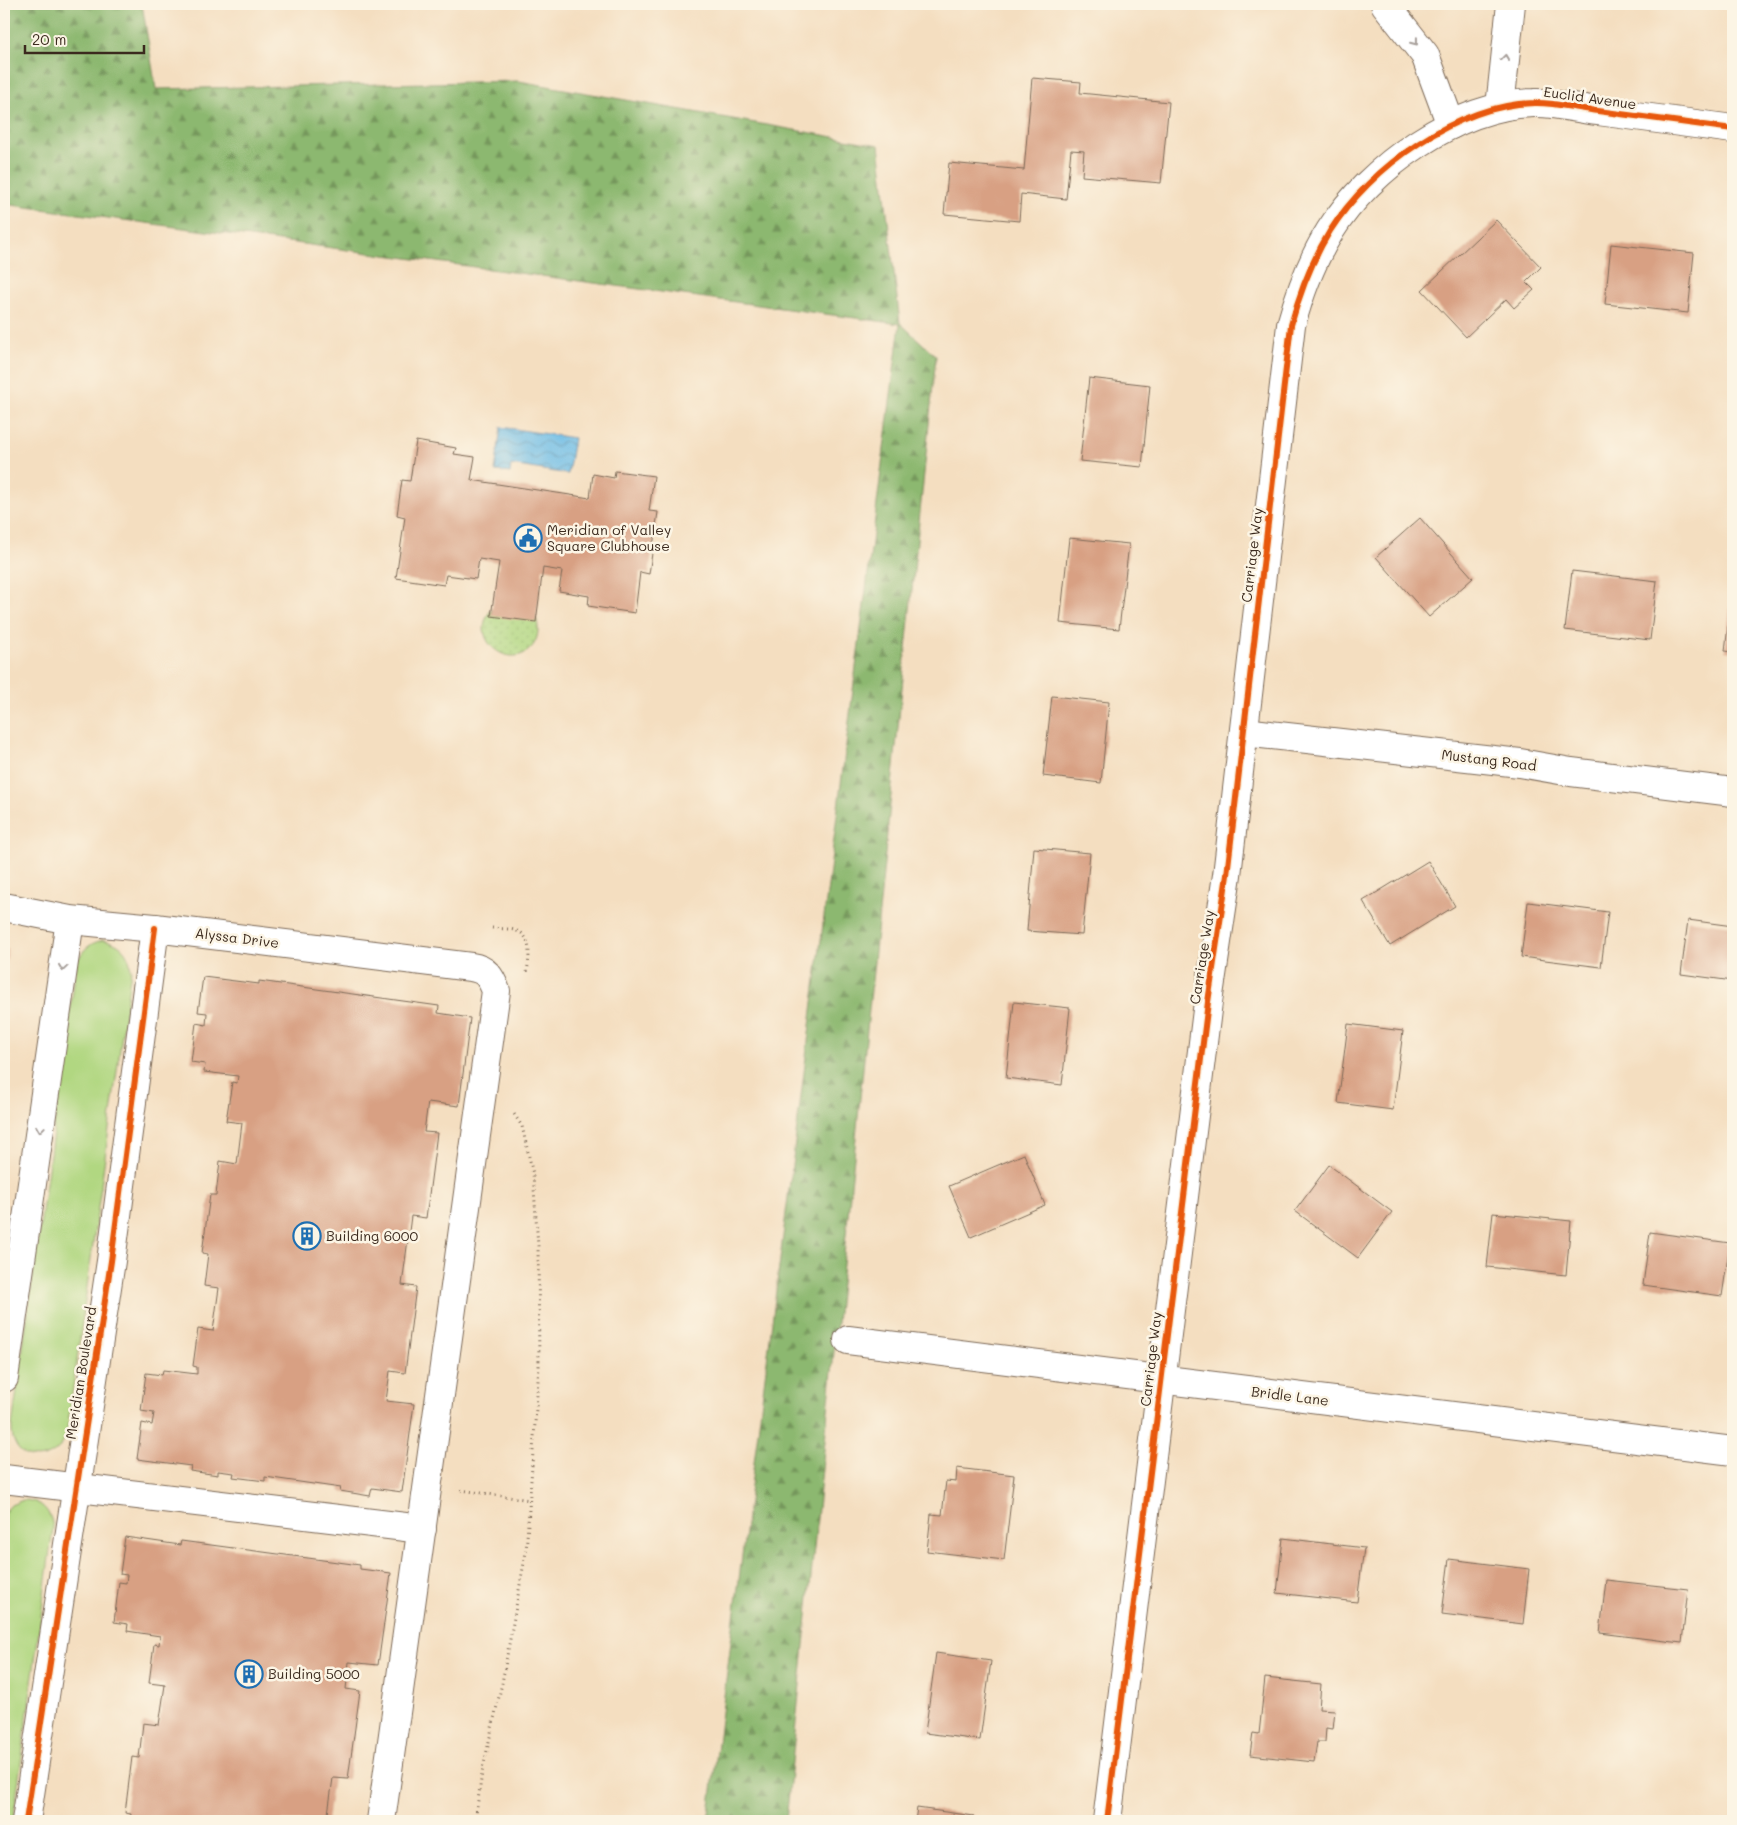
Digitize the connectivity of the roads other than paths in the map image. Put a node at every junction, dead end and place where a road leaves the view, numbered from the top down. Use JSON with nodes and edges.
{"nodes":[{"id":1,"x":1385,"y":4,"type":"edge"},
{"id":2,"x":1511,"y":4,"type":"edge"},
{"id":3,"x":1500,"y":107,"type":"junction"},
{"id":4,"x":1451,"y":125,"type":"junction"},
{"id":5,"x":1733,"y":129,"type":"edge"},
{"id":6,"x":1422,"y":143,"type":"joint"},
{"id":7,"x":1244,"y":732,"type":"junction"},
{"id":8,"x":1733,"y":792,"type":"edge"},
{"id":9,"x":4,"y":907,"type":"edge"},
{"id":10,"x":70,"y":920,"type":"junction"},
{"id":11,"x":154,"y":928,"type":"junction"},
{"id":12,"x":848,"y":1340,"type":"dead end"},
{"id":13,"x":4,"y":1378,"type":"edge"},
{"id":14,"x":1161,"y":1380,"type":"junction"},
{"id":15,"x":1733,"y":1451,"type":"edge"},
{"id":16,"x":4,"y":1479,"type":"edge"},
{"id":17,"x":76,"y":1488,"type":"junction"},
{"id":18,"x":422,"y":1530,"type":"junction"},
{"id":19,"x":26,"y":1821,"type":"edge"},
{"id":20,"x":381,"y":1821,"type":"edge"},
{"id":21,"x":1107,"y":1821,"type":"edge"}],
"edges":[{"from":1,"to":4,"type":"street","one_way":true},
{"from":3,"to":2,"type":"street","one_way":true},
{"from":3,"to":4,"type":"street","name":"Euclid Avenue"},
{"from":3,"to":5,"type":"street","name":"Euclid Avenue"},
{"from":4,"to":6,"type":"street","name":"Euclid Avenue"},
{"from":6,"to":7,"type":"street","name":"Carriage Way"},
{"from":7,"to":8,"type":"street","name":"Mustang Road"},
{"from":7,"to":14,"type":"street","name":"Carriage Way"},
{"from":9,"to":10,"type":"street","name":"Alyssa Drive"},
{"from":10,"to":11,"type":"street","name":"Alyssa Drive"},
{"from":10,"to":13,"type":"street","one_way":true},
{"from":11,"to":17,"type":"street","name":"Meridian Boulevard"},
{"from":11,"to":18,"type":"street","name":"Alyssa Drive"},
{"from":12,"to":14,"type":"street","name":"Bridle Lane"},
{"from":14,"to":15,"type":"street","name":"Bridle Lane"},
{"from":14,"to":21,"type":"street","name":"Carriage Way"},
{"from":16,"to":17,"type":"street"},
{"from":17,"to":18,"type":"street"},
{"from":17,"to":19,"type":"street","name":"Meridian Boulevard"},
{"from":18,"to":20,"type":"street"}]}
